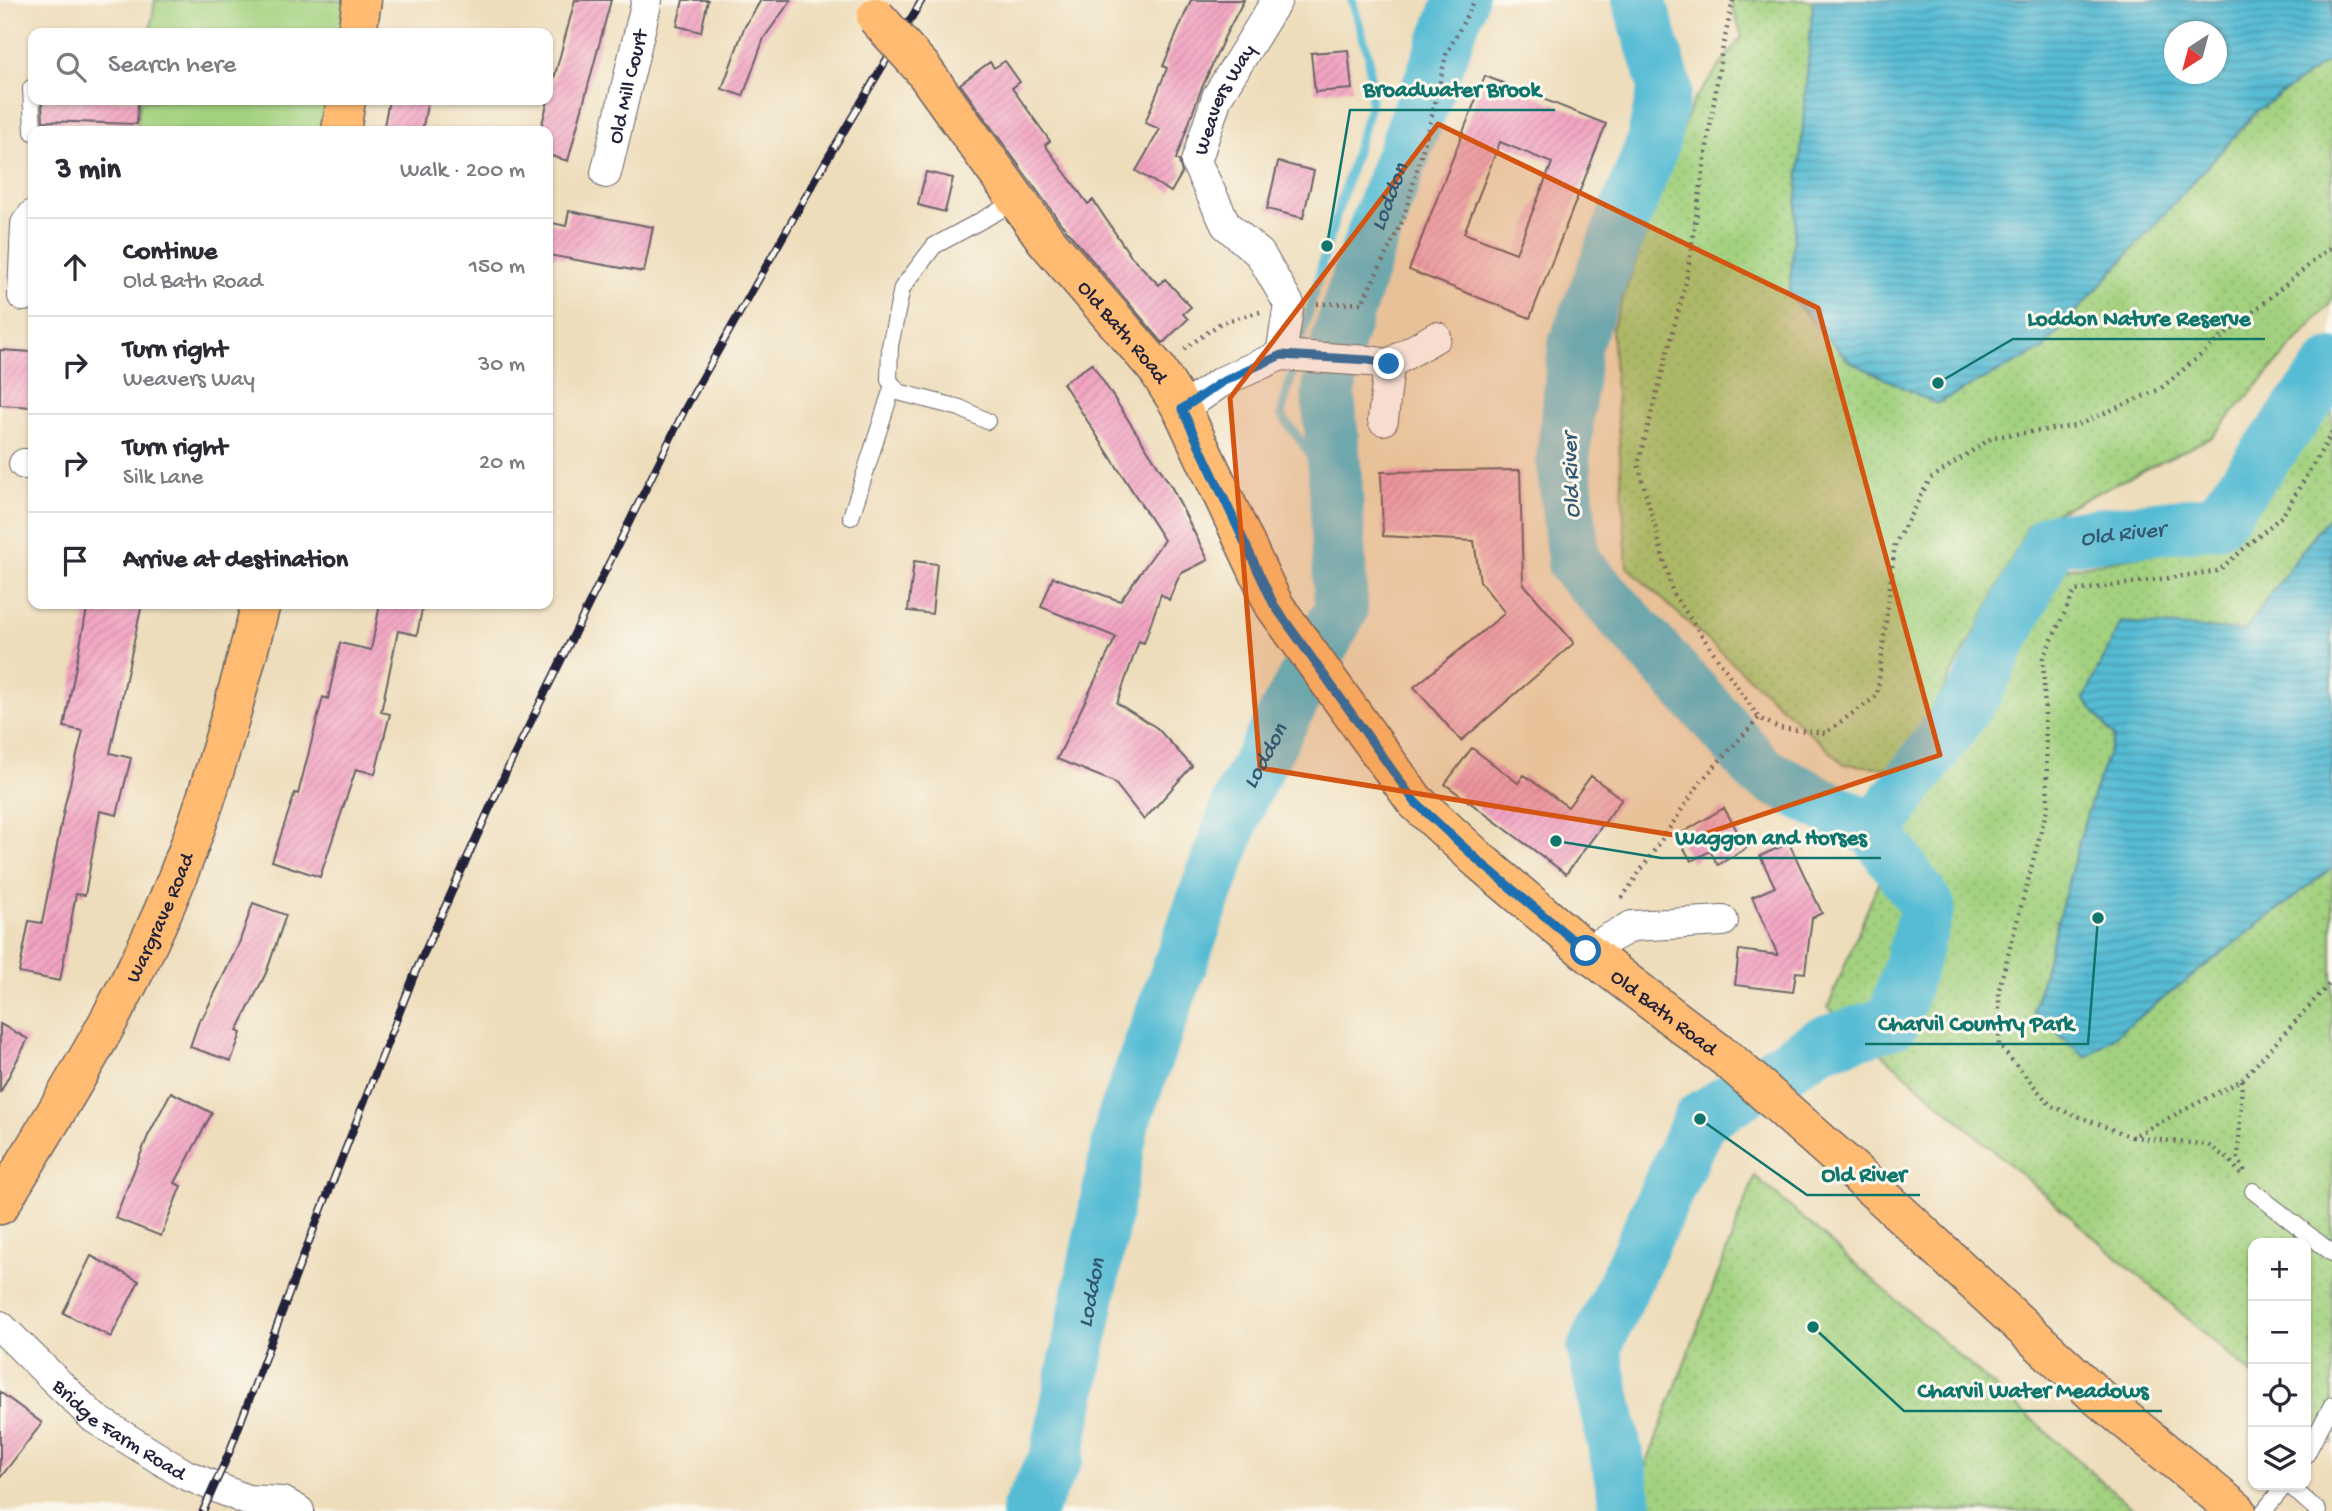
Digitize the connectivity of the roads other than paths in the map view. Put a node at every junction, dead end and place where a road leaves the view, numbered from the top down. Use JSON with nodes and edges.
{"nodes":[{"id":1,"x":362,"y":0,"type":"edge"},
{"id":2,"x":647,"y":0,"type":"edge"},
{"id":3,"x":1278,"y":0,"type":"edge"},
{"id":4,"x":868,"y":8,"type":"edge"},
{"id":5,"x":358,"y":28,"type":"edge"},
{"id":6,"x":32,"y":105,"type":"edge"},
{"id":7,"x":345,"y":105,"type":"edge"},
{"id":8,"x":33,"y":126,"type":"edge"},
{"id":9,"x":342,"y":126,"type":"edge"},
{"id":10,"x":606,"y":173,"type":"dead end"},
{"id":11,"x":1019,"y":200,"type":"junction"},
{"id":12,"x":28,"y":221,"type":"edge"},
{"id":13,"x":19,"y":297,"type":"edge"},
{"id":14,"x":1436,"y":337,"type":"dead end"},
{"id":15,"x":1286,"y":356,"type":"junction"},
{"id":16,"x":1379,"y":362,"type":"junction"},
{"id":17,"x":893,"y":385,"type":"junction"},
{"id":18,"x":1182,"y":409,"type":"junction"},
{"id":19,"x":987,"y":421,"type":"dead end"},
{"id":20,"x":1384,"y":421,"type":"dead end"},
{"id":21,"x":851,"y":517,"type":"dead end"},
{"id":22,"x":260,"y":609,"type":"edge"},
{"id":23,"x":1723,"y":920,"type":"dead end"},
{"id":24,"x":1586,"y":951,"type":"junction"},
{"id":25,"x":2253,"y":1191,"type":"road end"},
{"id":26,"x":0,"y":1205,"type":"edge"},
{"id":27,"x":2332,"y":1253,"type":"edge"},
{"id":28,"x":0,"y":1326,"type":"edge"},
{"id":29,"x":2332,"y":1405,"type":"edge"},
{"id":30,"x":2311,"y":1445,"type":"edge"},
{"id":31,"x":2283,"y":1490,"type":"edge"},
{"id":32,"x":2293,"y":1490,"type":"edge"},
{"id":33,"x":299,"y":1511,"type":"edge"},
{"id":34,"x":2237,"y":1511,"type":"edge"},
{"id":35,"x":2264,"y":1511,"type":"edge"},
{"id":36,"x":2318,"y":1511,"type":"edge"}],
"edges":[{"from":1,"to":5,"type":"main road"},
{"from":2,"to":10,"type":"street","name":"Old Mill Court"},
{"from":3,"to":15,"type":"street","name":"Weavers Way"},
{"from":4,"to":11,"type":"main road","name":"Old Bath Road","bridge":true},
{"from":6,"to":8,"type":"lane"},
{"from":7,"to":9,"type":"main road"},
{"from":11,"to":17,"type":"lane"},
{"from":11,"to":18,"type":"main road","name":"Old Bath Road"},
{"from":12,"to":13,"type":"street"},
{"from":14,"to":16,"type":"street"},
{"from":15,"to":16,"type":"street"},
{"from":15,"to":18,"type":"street"},
{"from":16,"to":20,"type":"street"},
{"from":17,"to":19,"type":"lane"},
{"from":17,"to":21,"type":"lane"},
{"from":18,"to":24,"type":"main road","name":"Old Bath Road"},
{"from":22,"to":26,"type":"main road","name":"Wargrave Road"},
{"from":23,"to":24,"type":"street"},
{"from":24,"to":34,"type":"main road","name":"Old Bath Road"},
{"from":25,"to":27,"type":"lane"},
{"from":28,"to":33,"type":"street","name":"Bridge Farm Road"},
{"from":29,"to":30,"type":"lane"},
{"from":31,"to":35,"type":"lane"},
{"from":32,"to":36,"type":"lane"}]}
